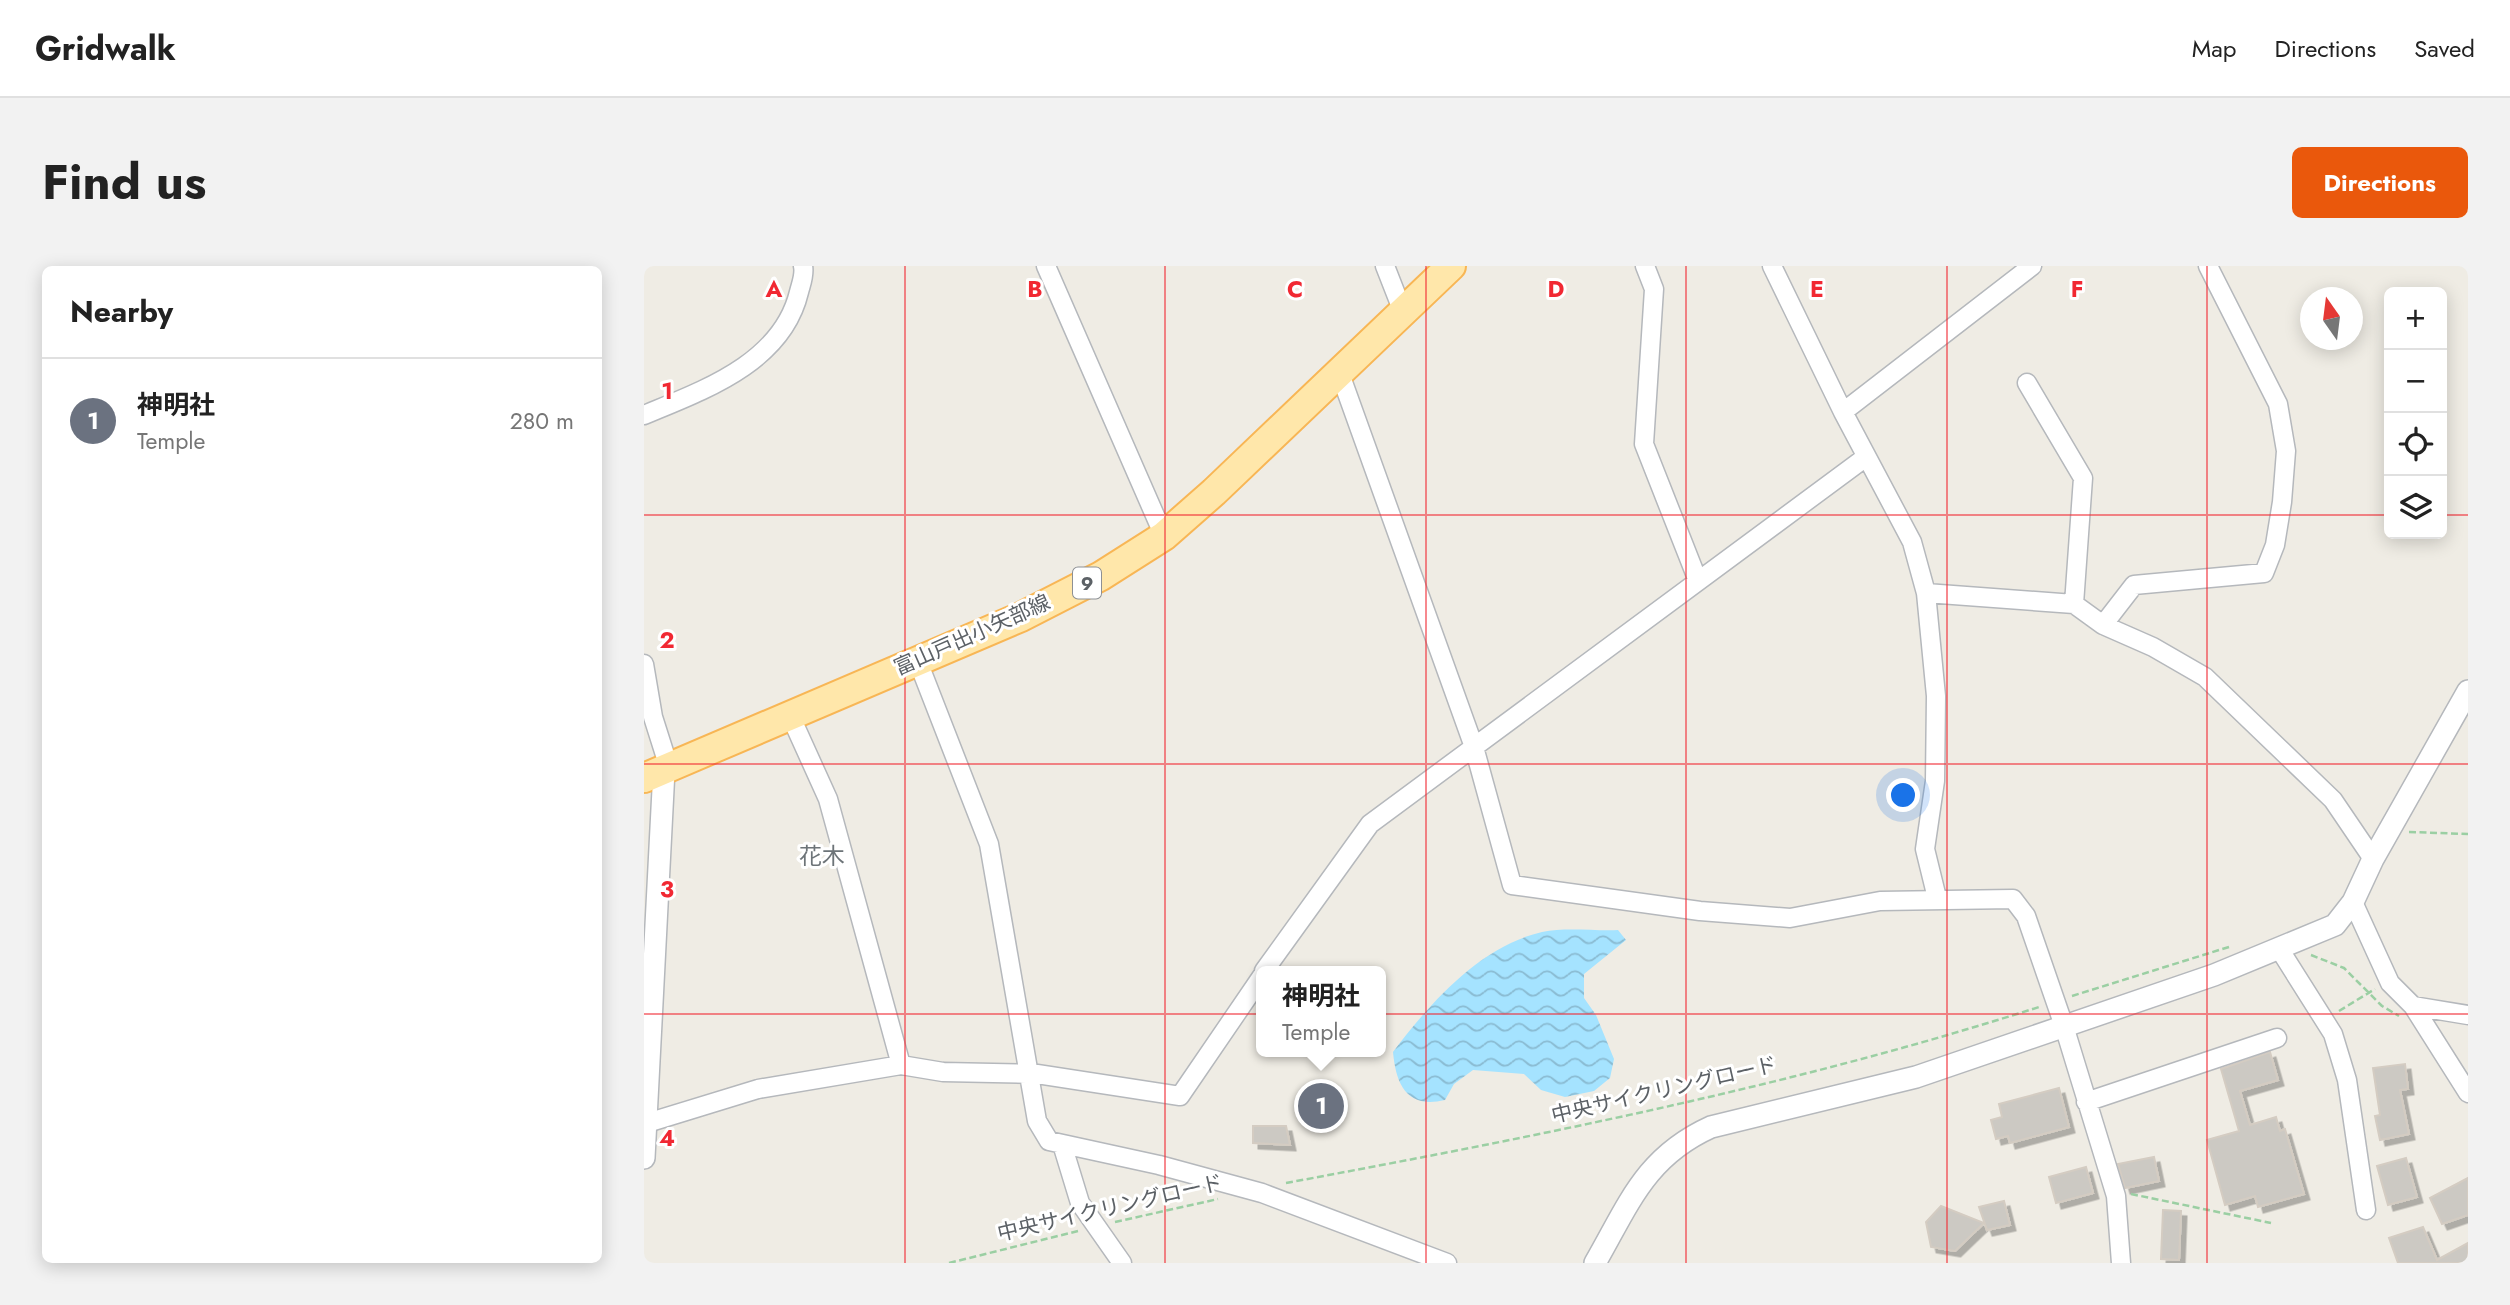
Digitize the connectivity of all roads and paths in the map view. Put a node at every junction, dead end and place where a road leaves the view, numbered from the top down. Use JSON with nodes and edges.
{"nodes":[{"id":1,"x":1046,"y":266,"type":"edge"},
{"id":2,"x":1385,"y":266,"type":"edge"},
{"id":3,"x":1451,"y":266,"type":"edge"},
{"id":4,"x":1645,"y":266,"type":"edge"},
{"id":5,"x":1772,"y":266,"type":"edge"},
{"id":6,"x":2032,"y":266,"type":"edge"},
{"id":7,"x":2208,"y":266,"type":"edge"},
{"id":8,"x":808,"y":268,"type":"edge"},
{"id":9,"x":1403,"y":312,"type":"junction"},
{"id":10,"x":1339,"y":371,"type":"junction"},
{"id":11,"x":2027,"y":383,"type":"dead end"},
{"id":12,"x":1843,"y":412,"type":"junction"},
{"id":13,"x":644,"y":415,"type":"edge"},
{"id":14,"x":1866,"y":457,"type":"junction"},
{"id":15,"x":1164,"y":536,"type":"junction"},
{"id":16,"x":1698,"y":581,"type":"junction"},
{"id":17,"x":1926,"y":593,"type":"junction"},
{"id":18,"x":2074,"y":604,"type":"junction"},
{"id":19,"x":2103,"y":625,"type":"junction"},
{"id":20,"x":917,"y":659,"type":"junction"},
{"id":21,"x":644,"y":664,"type":"edge"},
{"id":22,"x":2468,"y":691,"type":"edge"},
{"id":23,"x":790,"y":716,"type":"junction"},
{"id":24,"x":1474,"y":747,"type":"junction"},
{"id":25,"x":654,"y":774,"type":"edge"},
{"id":26,"x":2389,"y":831,"type":"junction"},
{"id":27,"x":2468,"y":834,"type":"edge"},
{"id":28,"x":2373,"y":859,"type":"junction"},
{"id":29,"x":1937,"y":898,"type":"junction"},
{"id":30,"x":2353,"y":902,"type":"junction"},
{"id":31,"x":2241,"y":944,"type":"dead end"},
{"id":32,"x":2282,"y":949,"type":"junction"},
{"id":33,"x":1268,"y":966,"type":"edge"},
{"id":34,"x":2390,"y":983,"type":"junction"},
{"id":35,"x":1256,"y":985,"type":"edge"},
{"id":36,"x":2368,"y":992,"type":"junction"},
{"id":37,"x":2054,"y":1002,"type":"junction"},
{"id":38,"x":2413,"y":1006,"type":"junction"},
{"id":39,"x":2468,"y":1015,"type":"edge"},
{"id":40,"x":2325,"y":1021,"type":"junction"},
{"id":41,"x":2064,"y":1026,"type":"junction"},
{"id":42,"x":2277,"y":1038,"type":"dead end"},
{"id":43,"x":901,"y":1065,"type":"junction"},
{"id":44,"x":1029,"y":1075,"type":"junction"},
{"id":45,"x":2468,"y":1093,"type":"edge"},
{"id":46,"x":2086,"y":1102,"type":"junction"},
{"id":47,"x":645,"y":1124,"type":"edge"},
{"id":48,"x":1062,"y":1144,"type":"junction"},
{"id":49,"x":644,"y":1157,"type":"edge"},
{"id":50,"x":1285,"y":1183,"type":"dead end"},
{"id":51,"x":2114,"y":1190,"type":"junction"},
{"id":52,"x":1252,"y":1191,"type":"junction"},
{"id":53,"x":2367,"y":1210,"type":"dead end"},
{"id":54,"x":2271,"y":1223,"type":"dead end"},
{"id":55,"x":1095,"y":1227,"type":"junction"},
{"id":56,"x":949,"y":1263,"type":"edge"},
{"id":57,"x":1122,"y":1263,"type":"edge"},
{"id":58,"x":1447,"y":1263,"type":"edge"},
{"id":59,"x":1595,"y":1263,"type":"edge"},
{"id":60,"x":2121,"y":1263,"type":"edge"}],
"edges":[{"from":1,"to":15,"type":"street"},
{"from":2,"to":9,"type":"street"},
{"from":3,"to":9,"type":"main road","name":"富山戸出小矢部線","number":"9"},
{"from":4,"to":16,"type":"street"},
{"from":5,"to":12,"type":"street"},
{"from":6,"to":12,"type":"street"},
{"from":7,"to":19,"type":"street"},
{"from":8,"to":13,"type":"street"},
{"from":9,"to":10,"type":"main road","name":"富山戸出小矢部線","number":"9"},
{"from":10,"to":15,"type":"main road","name":"富山戸出小矢部線","number":"9"},
{"from":10,"to":24,"type":"street"},
{"from":11,"to":18,"type":"street"},
{"from":12,"to":14,"type":"street"},
{"from":14,"to":16,"type":"street"},
{"from":14,"to":17,"type":"street"},
{"from":15,"to":20,"type":"main road","name":"富山戸出小矢部線","number":"9"},
{"from":16,"to":24,"type":"street"},
{"from":17,"to":18,"type":"street"},
{"from":17,"to":29,"type":"street"},
{"from":18,"to":19,"type":"street"},
{"from":19,"to":28,"type":"street"},
{"from":20,"to":23,"type":"main road","name":"富山戸出小矢部線","number":"9"},
{"from":20,"to":44,"type":"street"},
{"from":21,"to":25,"type":"street"},
{"from":22,"to":26,"type":"street"},
{"from":23,"to":25,"type":"main road","name":"富山戸出小矢部線","number":"9"},
{"from":23,"to":43,"type":"street"},
{"from":24,"to":29,"type":"street"},
{"from":24,"to":33,"type":"street"},
{"from":25,"to":47,"type":"street"},
{"from":26,"to":27,"type":"path"},
{"from":26,"to":28,"type":"street"},
{"from":28,"to":30,"type":"street"},
{"from":29,"to":37,"type":"street"},
{"from":30,"to":32,"type":"street"},
{"from":30,"to":34,"type":"street"},
{"from":31,"to":37,"type":"path","name":"中央サイクリングロード"},
{"from":32,"to":36,"type":"path"},
{"from":32,"to":40,"type":"street"},
{"from":32,"to":41,"type":"street"},
{"from":34,"to":36,"type":"path"},
{"from":34,"to":38,"type":"street"},
{"from":35,"to":44,"type":"street"},
{"from":36,"to":40,"type":"path"},
{"from":37,"to":41,"type":"street"},
{"from":37,"to":50,"type":"path","name":"中央サイクリングロード"},
{"from":38,"to":39,"type":"street"},
{"from":38,"to":45,"type":"street"},
{"from":40,"to":53,"type":"street"},
{"from":41,"to":46,"type":"street"},
{"from":41,"to":59,"type":"street"},
{"from":42,"to":46,"type":"street"},
{"from":43,"to":44,"type":"street"},
{"from":43,"to":47,"type":"street"},
{"from":44,"to":48,"type":"street"},
{"from":46,"to":51,"type":"street"},
{"from":47,"to":49,"type":"street"},
{"from":48,"to":52,"type":"street"},
{"from":48,"to":55,"type":"street"},
{"from":51,"to":54,"type":"path"},
{"from":51,"to":60,"type":"street"},
{"from":52,"to":55,"type":"path","name":"中央サイクリングロード"},
{"from":52,"to":58,"type":"street"},
{"from":55,"to":56,"type":"path","name":"中央サイクリングロード"},
{"from":55,"to":57,"type":"street"}]}
